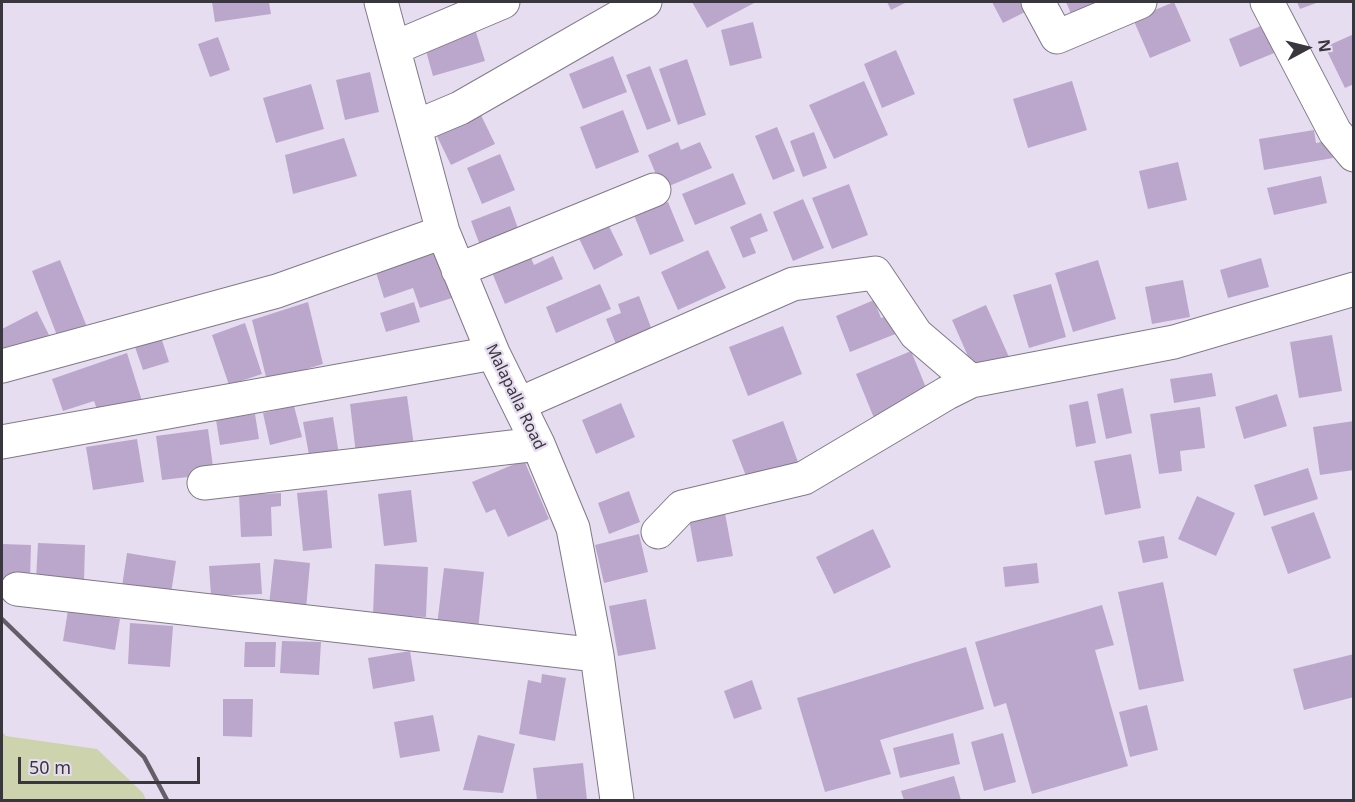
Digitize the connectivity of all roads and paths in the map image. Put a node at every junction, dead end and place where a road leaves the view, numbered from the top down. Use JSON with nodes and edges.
{"nodes":[{"id":1,"x":381,"y":2,"type":"edge"},
{"id":2,"x":503,"y":2,"type":"edge"},
{"id":3,"x":645,"y":2,"type":"edge"},
{"id":4,"x":1038,"y":2,"type":"edge"},
{"id":5,"x":1140,"y":2,"type":"edge"},
{"id":6,"x":1266,"y":2,"type":"edge"},
{"id":7,"x":394,"y":48,"type":"junction"},
{"id":8,"x":415,"y":127,"type":"junction"},
{"id":9,"x":1353,"y":155,"type":"edge"},
{"id":10,"x":654,"y":190,"type":"dead end"},
{"id":11,"x":443,"y":232,"type":"junction"},
{"id":12,"x":458,"y":270,"type":"junction"},
{"id":13,"x":1353,"y":289,"type":"edge"},
{"id":14,"x":493,"y":353,"type":"junction"},
{"id":15,"x":2,"y":366,"type":"edge"},
{"id":16,"x":971,"y":381,"type":"junction"},
{"id":17,"x":519,"y":404,"type":"junction"},
{"id":18,"x":2,"y":442,"type":"edge"},
{"id":19,"x":538,"y":444,"type":"junction"},
{"id":20,"x":204,"y":483,"type":"dead end"},
{"id":21,"x":658,"y":532,"type":"dead end"},
{"id":22,"x":17,"y":589,"type":"dead end"},
{"id":23,"x":597,"y":655,"type":"junction"},
{"id":24,"x":617,"y":801,"type":"edge"}],
"edges":[{"from":1,"to":7,"type":"street","name":"Malapalla Road"},
{"from":2,"to":7,"type":"street"},
{"from":3,"to":8,"type":"street"},
{"from":4,"to":5,"type":"street"},
{"from":6,"to":9,"type":"street"},
{"from":7,"to":8,"type":"street","name":"Malapalla Road"},
{"from":8,"to":11,"type":"street","name":"Malapalla Road"},
{"from":10,"to":12,"type":"street"},
{"from":11,"to":12,"type":"street","name":"Malapalla Road"},
{"from":11,"to":15,"type":"street"},
{"from":12,"to":14,"type":"street","name":"Malapalla Road"},
{"from":13,"to":16,"type":"street"},
{"from":14,"to":17,"type":"street","name":"Malapalla Road"},
{"from":14,"to":18,"type":"street"},
{"from":16,"to":17,"type":"street"},
{"from":16,"to":21,"type":"street"},
{"from":17,"to":19,"type":"street","name":"Malapalla Road"},
{"from":19,"to":20,"type":"street"},
{"from":19,"to":23,"type":"street","name":"Malapalla Road"},
{"from":22,"to":23,"type":"street"},
{"from":23,"to":24,"type":"street","name":"Malapalla Road"}]}
